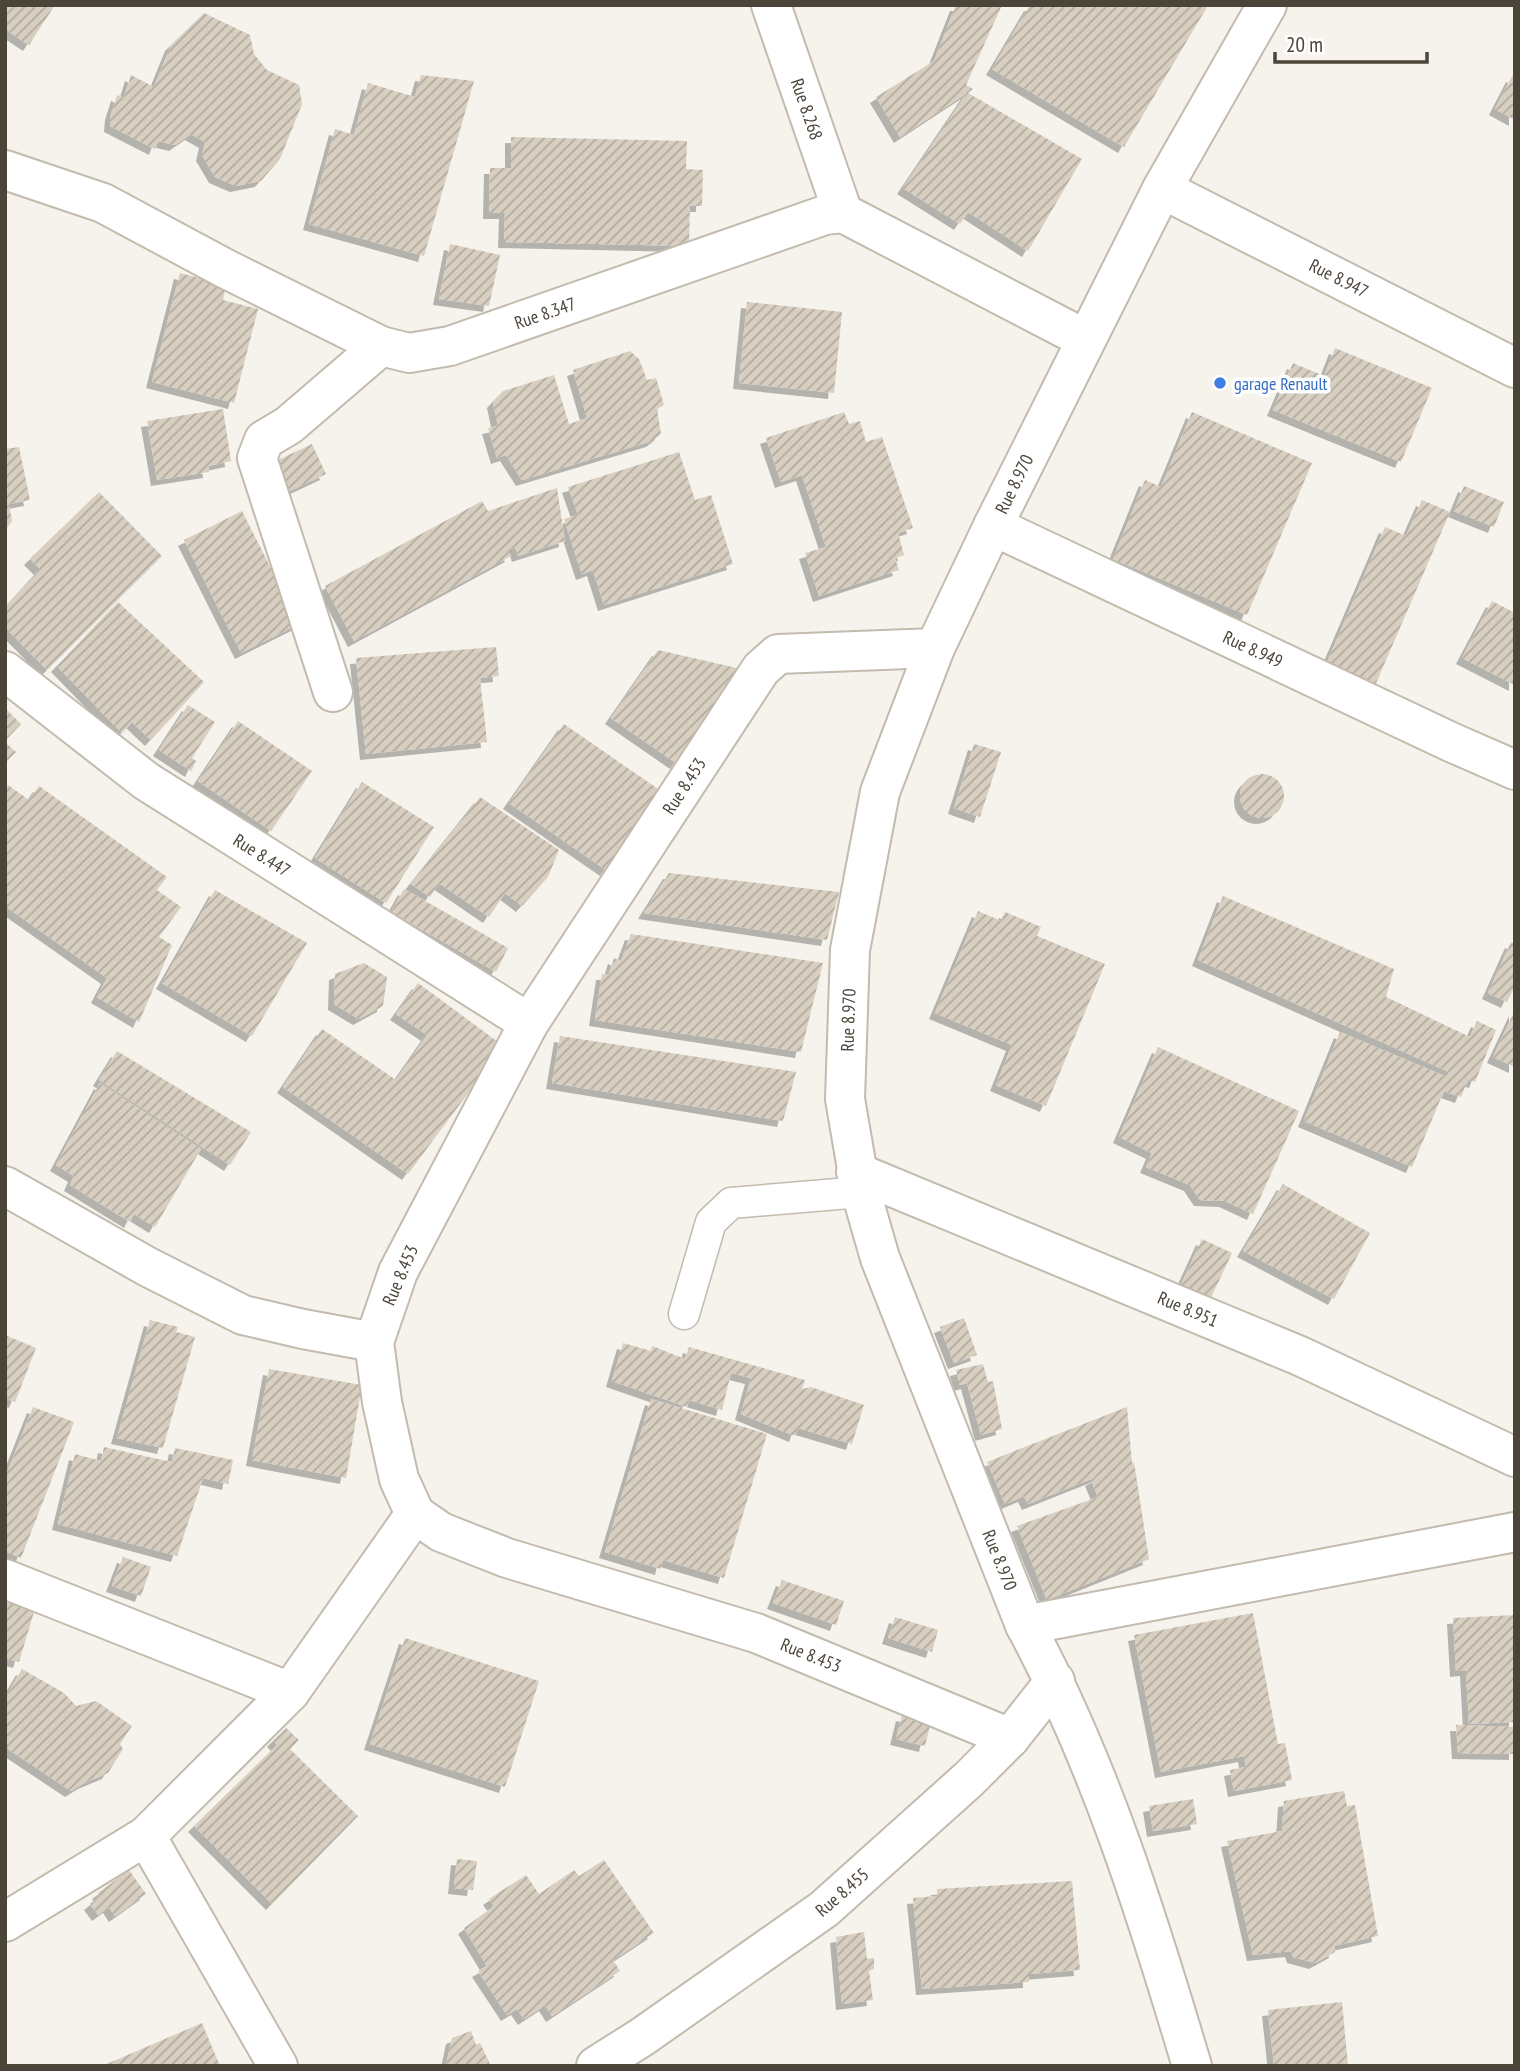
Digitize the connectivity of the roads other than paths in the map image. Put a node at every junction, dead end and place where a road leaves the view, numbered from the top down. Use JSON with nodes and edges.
{"nodes":[{"id":1,"x":771,"y":5,"type":"edge"},
{"id":2,"x":1267,"y":5,"type":"edge"},
{"id":3,"x":5,"y":170,"type":"edge"},
{"id":4,"x":1162,"y":189,"type":"junction"},
{"id":5,"x":843,"y":213,"type":"junction"},
{"id":6,"x":1085,"y":339,"type":"junction"},
{"id":7,"x":381,"y":346,"type":"junction"},
{"id":8,"x":1515,"y":368,"type":"edge"},
{"id":9,"x":993,"y":526,"type":"junction"},
{"id":10,"x":935,"y":648,"type":"junction"},
{"id":11,"x":5,"y":671,"type":"edge"},
{"id":12,"x":333,"y":692,"type":"dead end"},
{"id":13,"x":1515,"y":770,"type":"edge"},
{"id":14,"x":530,"y":1023,"type":"junction"},
{"id":15,"x":859,"y":1182,"type":"junction"},
{"id":16,"x":5,"y":1186,"type":"edge"},
{"id":17,"x":684,"y":1314,"type":"dead end"},
{"id":18,"x":374,"y":1342,"type":"junction"},
{"id":19,"x":1515,"y":1457,"type":"edge"},
{"id":20,"x":415,"y":1514,"type":"junction"},
{"id":21,"x":1515,"y":1532,"type":"edge"},
{"id":22,"x":5,"y":1579,"type":"edge"},
{"id":23,"x":1025,"y":1625,"type":"junction"},
{"id":24,"x":1055,"y":1681,"type":"junction"},
{"id":25,"x":290,"y":1692,"type":"junction"},
{"id":26,"x":1010,"y":1738,"type":"junction"},
{"id":27,"x":146,"y":1836,"type":"junction"},
{"id":28,"x":5,"y":1922,"type":"edge"},
{"id":29,"x":645,"y":2051,"type":"edge"},
{"id":30,"x":278,"y":2066,"type":"edge"},
{"id":31,"x":596,"y":2066,"type":"edge"},
{"id":32,"x":1192,"y":2066,"type":"edge"}],
"edges":[{"from":1,"to":5,"type":"street","name":"Rue 8.268"},
{"from":2,"to":4,"type":"street","name":"Rue 8.970"},
{"from":3,"to":7,"type":"street","name":"Rue 8.347"},
{"from":4,"to":6,"type":"street","name":"Rue 8.970"},
{"from":4,"to":8,"type":"street","name":"Rue 8.947"},
{"from":5,"to":6,"type":"street"},
{"from":5,"to":7,"type":"street","name":"Rue 8.347"},
{"from":6,"to":9,"type":"street","name":"Rue 8.970"},
{"from":7,"to":12,"type":"street"},
{"from":9,"to":10,"type":"street","name":"Rue 8.970"},
{"from":9,"to":13,"type":"street","name":"Rue 8.949"},
{"from":10,"to":14,"type":"street","name":"Rue 8.453"},
{"from":10,"to":15,"type":"street","name":"Rue 8.970"},
{"from":11,"to":14,"type":"street","name":"Rue 8.447"},
{"from":14,"to":18,"type":"street","name":"Rue 8.453"},
{"from":15,"to":17,"type":"lane"},
{"from":15,"to":19,"type":"street","name":"Rue 8.951"},
{"from":15,"to":23,"type":"street","name":"Rue 8.970"},
{"from":16,"to":18,"type":"street"},
{"from":18,"to":20,"type":"street","name":"Rue 8.453"},
{"from":20,"to":25,"type":"street"},
{"from":20,"to":26,"type":"street","name":"Rue 8.453"},
{"from":21,"to":23,"type":"street"},
{"from":22,"to":25,"type":"street"},
{"from":23,"to":24,"type":"street","name":"Rue 8.970"},
{"from":24,"to":26,"type":"street","name":"Rue 8.455"},
{"from":24,"to":32,"type":"street","name":"Rue 8.970"},
{"from":25,"to":27,"type":"street"},
{"from":26,"to":29,"type":"street","name":"Rue 8.455"},
{"from":27,"to":28,"type":"street"},
{"from":27,"to":30,"type":"street"},
{"from":29,"to":31,"type":"street","name":"Rue 8.455"}]}
